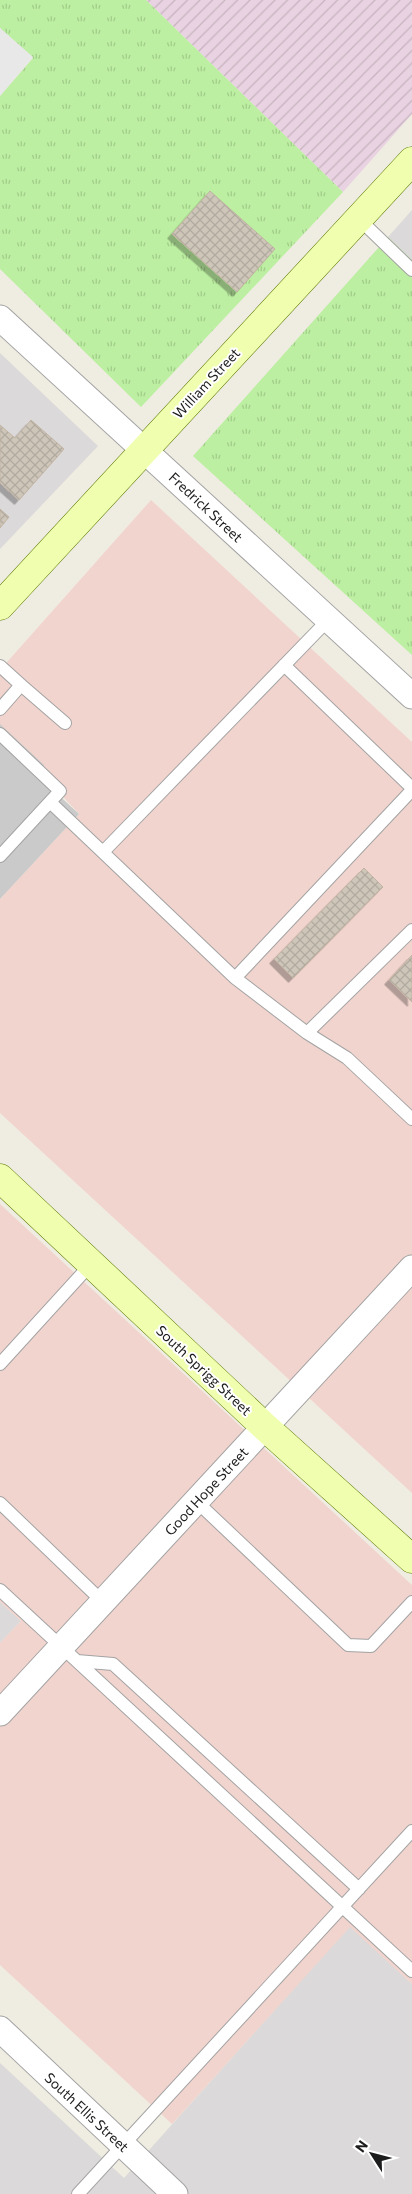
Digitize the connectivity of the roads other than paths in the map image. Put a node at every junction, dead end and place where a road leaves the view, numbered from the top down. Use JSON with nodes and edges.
{"nodes":[{"id":1,"x":412,"y":161,"type":"edge"},
{"id":2,"x":359,"y":219,"type":"junction"},
{"id":3,"x":412,"y":270,"type":"edge"},
{"id":4,"x":0,"y":318,"type":"edge"},
{"id":5,"x":144,"y":450,"type":"junction"},
{"id":6,"x":0,"y":606,"type":"edge"},
{"id":7,"x":329,"y":619,"type":"junction"},
{"id":8,"x":284,"y":665,"type":"junction"},
{"id":9,"x":0,"y":666,"type":"edge"},
{"id":10,"x":21,"y":685,"type":"junction"},
{"id":11,"x":412,"y":696,"type":"edge"},
{"id":12,"x":0,"y":709,"type":"edge"},
{"id":13,"x":65,"y":723,"type":"dead end"},
{"id":14,"x":0,"y":734,"type":"edge"},
{"id":15,"x":412,"y":789,"type":"edge"},
{"id":16,"x":50,"y":802,"type":"junction"},
{"id":17,"x":103,"y":852,"type":"junction"},
{"id":18,"x":0,"y":856,"type":"edge"},
{"id":19,"x":412,"y":930,"type":"edge"},
{"id":20,"x":234,"y":978,"type":"junction"},
{"id":21,"x":307,"y":1033,"type":"junction"},
{"id":22,"x":412,"y":1119,"type":"edge"},
{"id":23,"x":0,"y":1178,"type":"edge"},
{"id":24,"x":92,"y":1264,"type":"junction"},
{"id":25,"x":412,"y":1268,"type":"edge"},
{"id":26,"x":0,"y":1364,"type":"edge"},
{"id":27,"x":265,"y":1427,"type":"junction"},
{"id":28,"x":196,"y":1501,"type":"junction"},
{"id":29,"x":0,"y":1503,"type":"edge"},
{"id":30,"x":412,"y":1559,"type":"edge"},
{"id":31,"x":0,"y":1590,"type":"edge"},
{"id":32,"x":103,"y":1602,"type":"junction"},
{"id":33,"x":412,"y":1602,"type":"edge"},
{"id":34,"x":69,"y":1654,"type":"junction"},
{"id":35,"x":0,"y":1713,"type":"edge"},
{"id":36,"x":412,"y":1831,"type":"edge"},
{"id":37,"x":359,"y":1889,"type":"junction"},
{"id":38,"x":342,"y":1907,"type":"junction"},
{"id":39,"x":412,"y":1971,"type":"edge"},
{"id":40,"x":0,"y":2029,"type":"edge"},
{"id":41,"x":122,"y":2145,"type":"junction"},
{"id":42,"x":78,"y":2194,"type":"edge"},
{"id":43,"x":175,"y":2194,"type":"edge"}],
"edges":[{"from":1,"to":2,"type":"main road","name":"William Street"},
{"from":2,"to":3,"type":"lane"},
{"from":2,"to":5,"type":"main road","name":"William Street"},
{"from":4,"to":5,"type":"street","name":"Fredrick Street"},
{"from":5,"to":6,"type":"main road","name":"William Street"},
{"from":5,"to":7,"type":"street","name":"Fredrick Street"},
{"from":7,"to":8,"type":"lane"},
{"from":7,"to":11,"type":"street","name":"Fredrick Street"},
{"from":8,"to":15,"type":"lane"},
{"from":8,"to":17,"type":"lane"},
{"from":9,"to":10,"type":"lane"},
{"from":10,"to":12,"type":"lane"},
{"from":10,"to":13,"type":"lane"},
{"from":14,"to":16,"type":"lane"},
{"from":15,"to":20,"type":"lane"},
{"from":16,"to":17,"type":"lane"},
{"from":16,"to":18,"type":"lane"},
{"from":17,"to":20,"type":"lane"},
{"from":19,"to":21,"type":"lane"},
{"from":20,"to":21,"type":"lane"},
{"from":21,"to":22,"type":"lane"},
{"from":23,"to":24,"type":"main road","name":"South Sprigg Street"},
{"from":24,"to":26,"type":"lane"},
{"from":24,"to":27,"type":"main road","name":"South Sprigg Street"},
{"from":25,"to":27,"type":"street","name":"Good Hope Street"},
{"from":27,"to":28,"type":"street","name":"Good Hope Street"},
{"from":27,"to":30,"type":"main road","name":"South Sprigg Street"},
{"from":28,"to":32,"type":"street","name":"Good Hope Street"},
{"from":28,"to":33,"type":"lane"},
{"from":29,"to":32,"type":"lane"},
{"from":31,"to":34,"type":"lane"},
{"from":32,"to":34,"type":"street","name":"Good Hope Street"},
{"from":34,"to":35,"type":"street","name":"Good Hope Street"},
{"from":34,"to":37,"type":"lane"},
{"from":34,"to":38,"type":"lane"},
{"from":36,"to":37,"type":"lane"},
{"from":37,"to":38,"type":"lane"},
{"from":38,"to":39,"type":"lane"},
{"from":38,"to":41,"type":"lane"},
{"from":40,"to":41,"type":"street","name":"South Ellis Street"},
{"from":41,"to":42,"type":"lane"},
{"from":41,"to":43,"type":"street","name":"South Ellis Street"}]}
